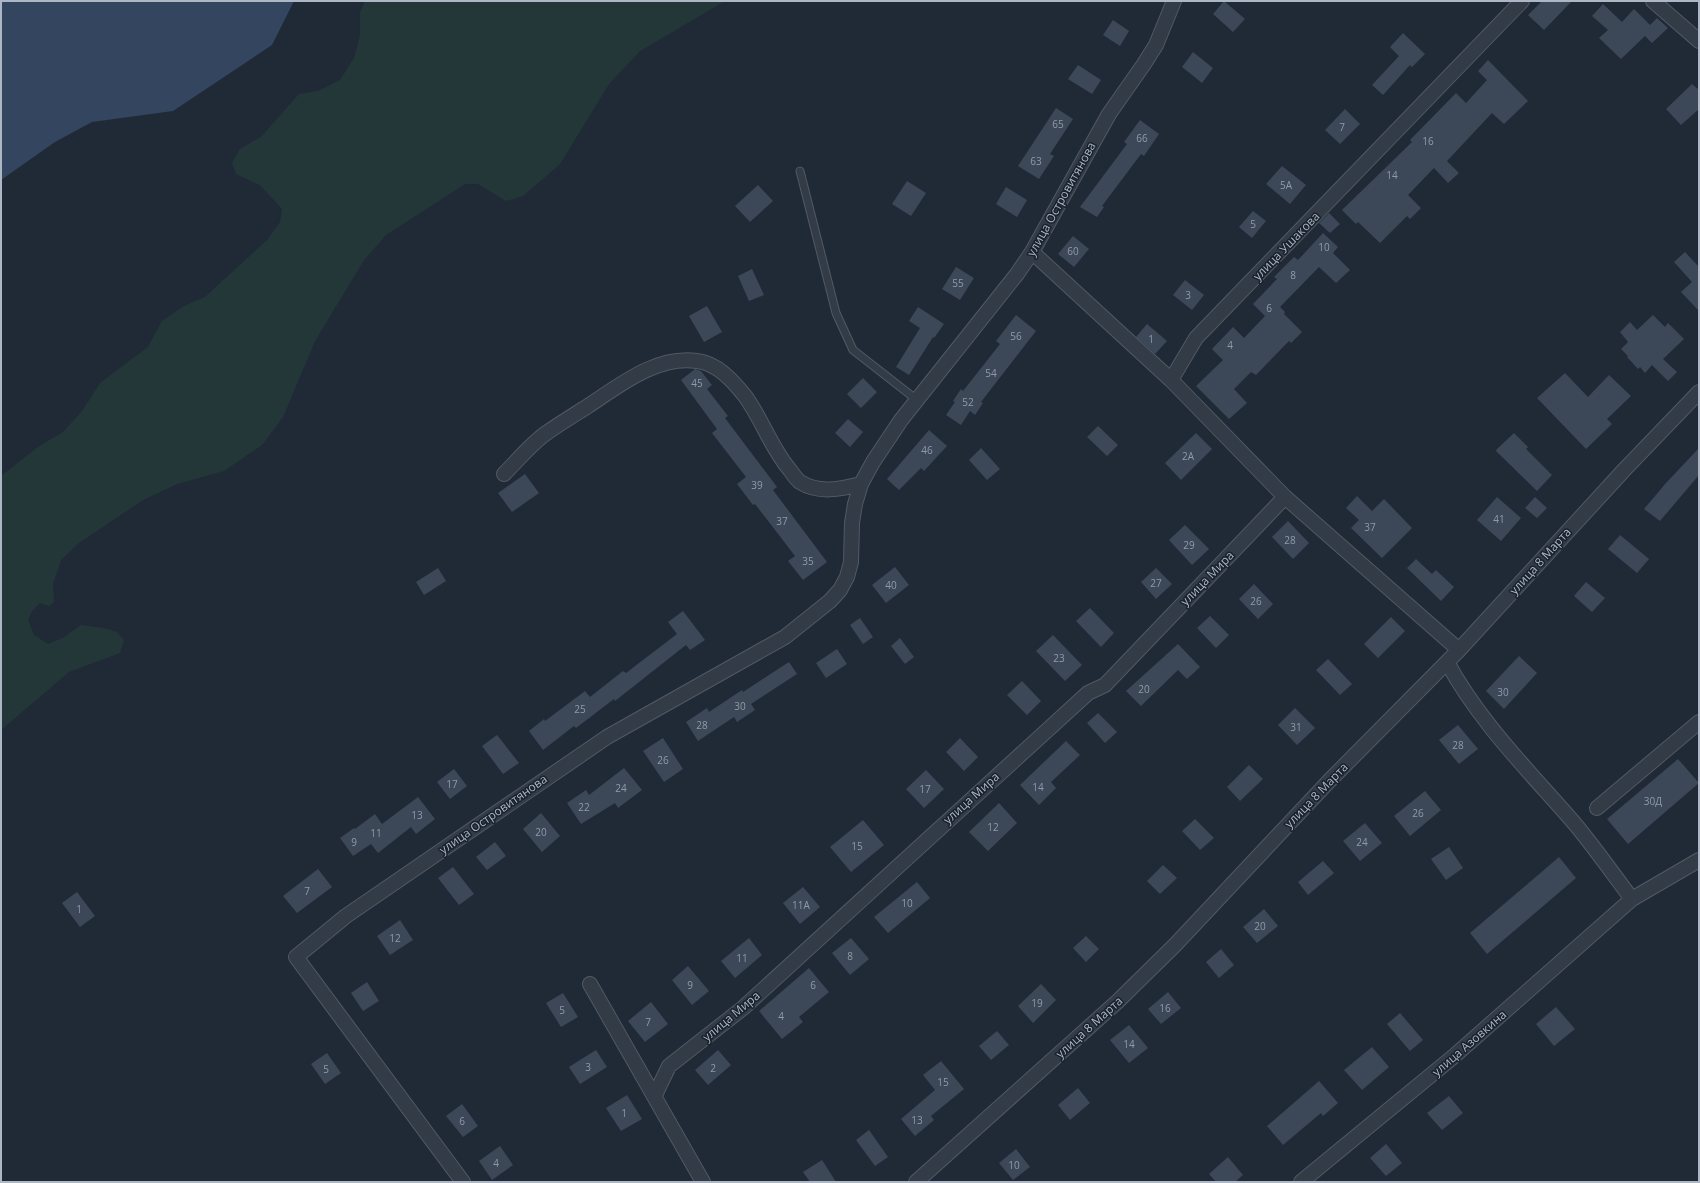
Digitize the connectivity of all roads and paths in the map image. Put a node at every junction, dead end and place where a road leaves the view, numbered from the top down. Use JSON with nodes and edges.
{"nodes":[{"id":1,"x":1174,"y":1,"type":"edge"},
{"id":2,"x":1522,"y":1,"type":"edge"},
{"id":3,"x":1653,"y":1,"type":"edge"},
{"id":4,"x":1699,"y":41,"type":"edge"},
{"id":5,"x":800,"y":171,"type":"dead end"},
{"id":6,"x":1032,"y":252,"type":"junction"},
{"id":7,"x":1171,"y":380,"type":"junction"},
{"id":8,"x":1699,"y":392,"type":"edge"},
{"id":9,"x":917,"y":400,"type":"junction"},
{"id":10,"x":504,"y":474,"type":"dead end"},
{"id":11,"x":861,"y":484,"type":"junction"},
{"id":12,"x":1285,"y":496,"type":"junction"},
{"id":13,"x":1459,"y":650,"type":"junction"},
{"id":14,"x":1447,"y":662,"type":"junction"},
{"id":15,"x":1699,"y":722,"type":"edge"},
{"id":16,"x":1597,"y":808,"type":"dead end"},
{"id":17,"x":1699,"y":860,"type":"edge"},
{"id":18,"x":1632,"y":899,"type":"junction"},
{"id":19,"x":590,"y":984,"type":"dead end"},
{"id":20,"x":655,"y":1096,"type":"junction"},
{"id":21,"x":463,"y":1182,"type":"edge"},
{"id":22,"x":703,"y":1182,"type":"edge"},
{"id":23,"x":916,"y":1182,"type":"edge"},
{"id":24,"x":1301,"y":1182,"type":"edge"}],
"edges":[{"from":1,"to":6,"type":"street","name":"улица Островитянова"},
{"from":2,"to":7,"type":"street","name":"улица Ушакова"},
{"from":3,"to":4,"type":"street"},
{"from":5,"to":9,"type":"lane"},
{"from":6,"to":7,"type":"street"},
{"from":6,"to":9,"type":"street","name":"улица Островитянова"},
{"from":7,"to":12,"type":"street"},
{"from":8,"to":13,"type":"street","name":"улица 8 Марта"},
{"from":9,"to":11,"type":"street","name":"улица Островитянова"},
{"from":10,"to":11,"type":"street"},
{"from":11,"to":21,"type":"street","name":"улица Островитянова"},
{"from":12,"to":13,"type":"street"},
{"from":12,"to":20,"type":"street","name":"улица Мира"},
{"from":13,"to":14,"type":"street","name":"улица 8 Марта"},
{"from":14,"to":18,"type":"street"},
{"from":14,"to":23,"type":"street","name":"улица 8 Марта"},
{"from":15,"to":16,"type":"street"},
{"from":17,"to":18,"type":"street","name":"улица Азовкина"},
{"from":18,"to":24,"type":"street","name":"улица Азовкина"},
{"from":19,"to":20,"type":"street"},
{"from":20,"to":22,"type":"street"}]}
